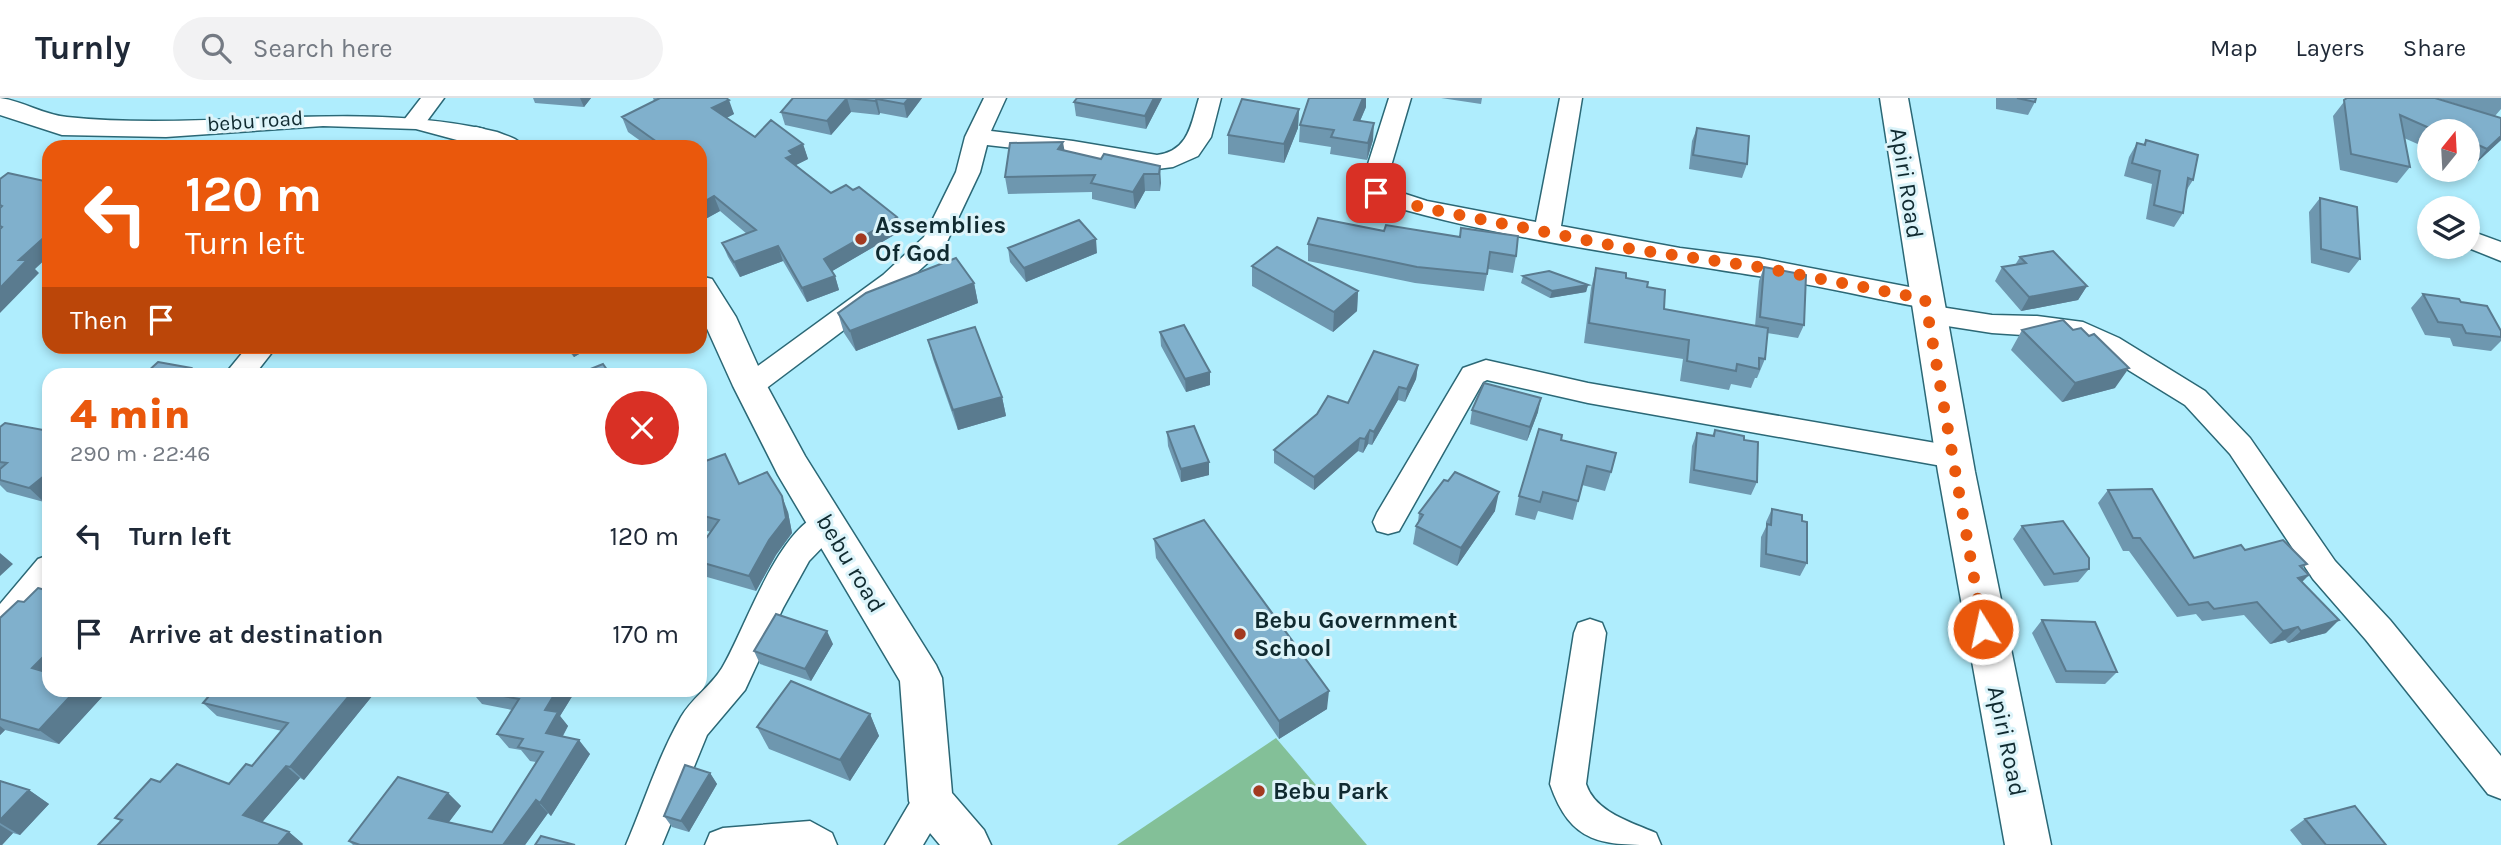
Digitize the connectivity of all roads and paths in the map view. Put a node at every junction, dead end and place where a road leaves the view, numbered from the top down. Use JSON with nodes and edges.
{"nodes":[{"id":1,"x":995,"y":98,"type":"edge"},
{"id":2,"x":1210,"y":98,"type":"edge"},
{"id":3,"x":1400,"y":98,"type":"edge"},
{"id":4,"x":1571,"y":98,"type":"edge"},
{"id":5,"x":1895,"y":98,"type":"edge"},
{"id":6,"x":0,"y":106,"type":"edge"},
{"id":7,"x":425,"y":109,"type":"edge"},
{"id":8,"x":977,"y":138,"type":"junction"},
{"id":9,"x":469,"y":140,"type":"edge"},
{"id":10,"x":1547,"y":232,"type":"junction"},
{"id":11,"x":2480,"y":243,"type":"edge"},
{"id":12,"x":2501,"y":252,"type":"edge"},
{"id":13,"x":707,"y":298,"type":"edge"},
{"id":14,"x":1926,"y":306,"type":"junction"},
{"id":15,"x":257,"y":354,"type":"edge"},
{"id":16,"x":244,"y":368,"type":"edge"},
{"id":17,"x":750,"y":386,"type":"junction"},
{"id":18,"x":1953,"y":457,"type":"junction"},
{"id":19,"x":1388,"y":522,"type":"dead end"},
{"id":20,"x":826,"y":523,"type":"junction"},
{"id":21,"x":42,"y":577,"type":"edge"},
{"id":22,"x":0,"y":628,"type":"edge"},
{"id":23,"x":1590,"y":634,"type":"dead end"},
{"id":24,"x":2501,"y":783,"type":"edge"},
{"id":25,"x":931,"y":801,"type":"junction"},
{"id":26,"x":644,"y":845,"type":"edge"},
{"id":27,"x":723,"y":845,"type":"edge"},
{"id":28,"x":819,"y":845,"type":"edge"},
{"id":29,"x":903,"y":845,"type":"edge"},
{"id":30,"x":968,"y":845,"type":"edge"},
{"id":31,"x":1643,"y":845,"type":"edge"},
{"id":32,"x":2028,"y":845,"type":"edge"}],
"edges":[{"from":1,"to":8,"type":"street"},
{"from":2,"to":8,"type":"street"},
{"from":3,"to":10,"type":"street"},
{"from":4,"to":10,"type":"street"},
{"from":5,"to":14,"type":"street","name":"Apiri Road"},
{"from":6,"to":7,"type":"street","name":"bebu road"},
{"from":7,"to":9,"type":"street","name":"bebu road"},
{"from":8,"to":17,"type":"street"},
{"from":10,"to":14,"type":"street"},
{"from":11,"to":12,"type":"street"},
{"from":13,"to":17,"type":"street","name":"bebu road"},
{"from":14,"to":18,"type":"street","name":"Apiri Road"},
{"from":14,"to":24,"type":"street"},
{"from":15,"to":16,"type":"street"},
{"from":17,"to":20,"type":"street","name":"bebu road"},
{"from":18,"to":19,"type":"street"},
{"from":18,"to":32,"type":"street","name":"Apiri Road"},
{"from":20,"to":25,"type":"street","name":"bebu road"},
{"from":20,"to":26,"type":"street"},
{"from":21,"to":22,"type":"street"},
{"from":23,"to":31,"type":"street"},
{"from":25,"to":29,"type":"street"},
{"from":25,"to":30,"type":"street"},
{"from":27,"to":28,"type":"street"}]}
